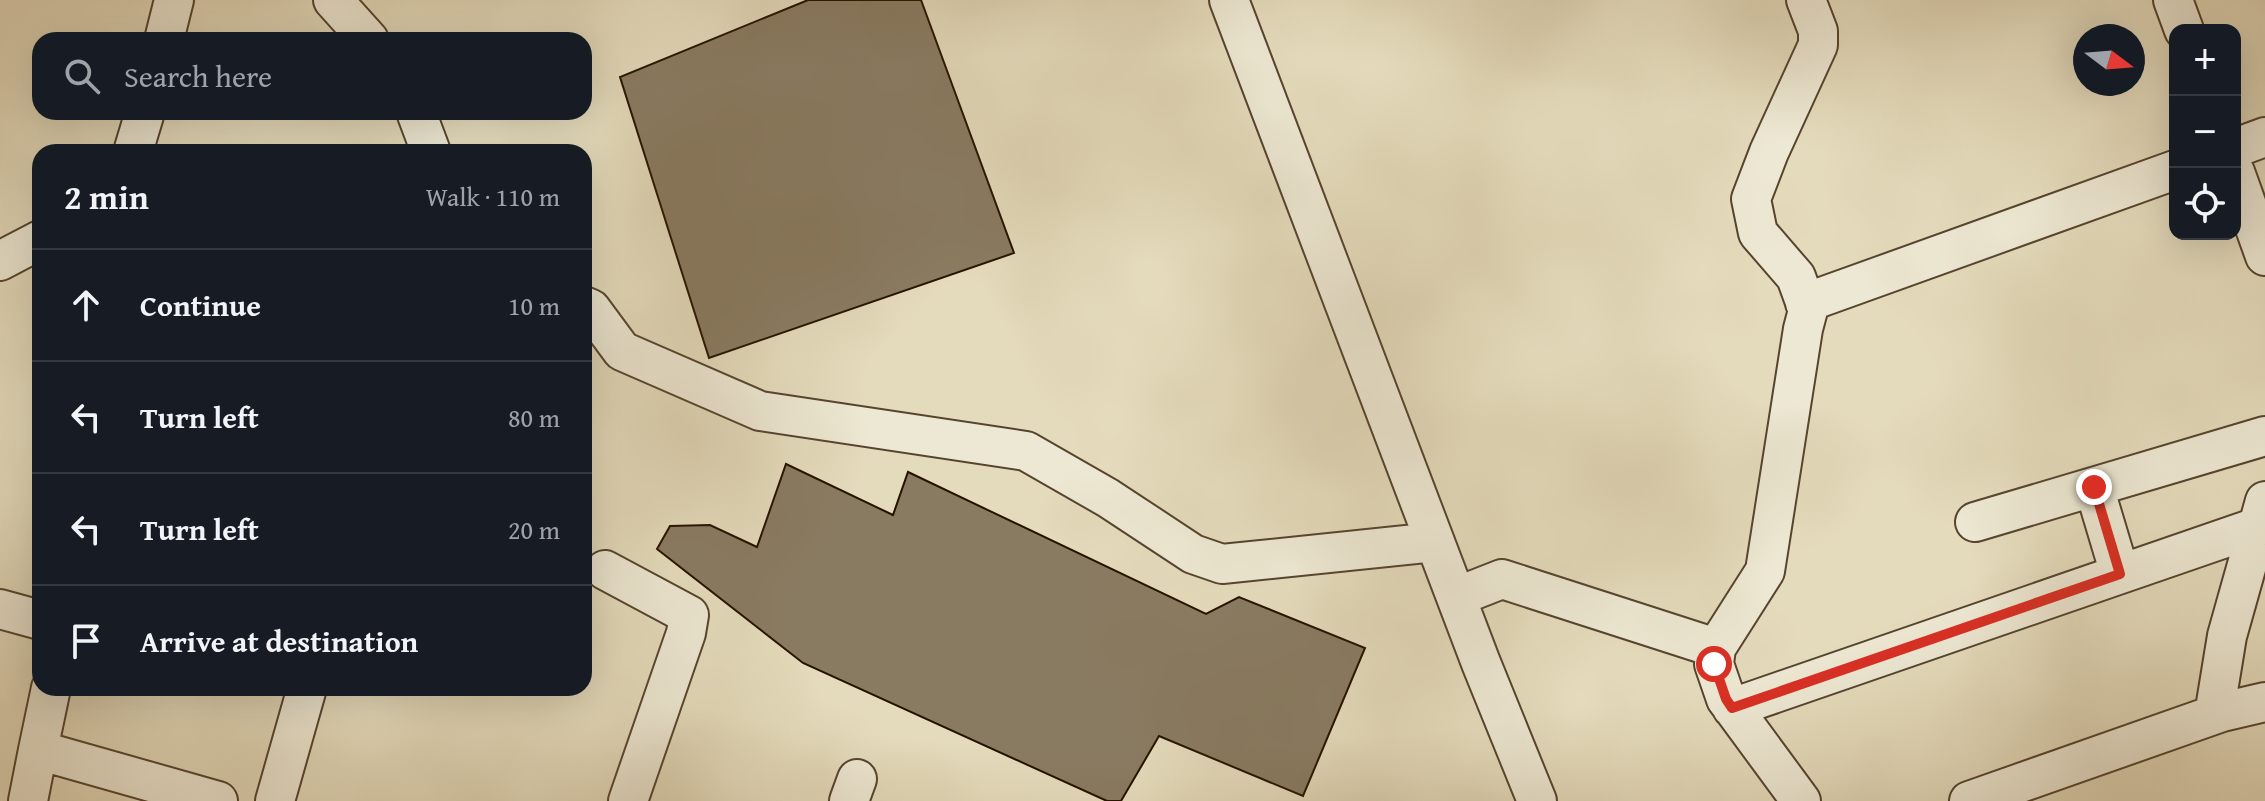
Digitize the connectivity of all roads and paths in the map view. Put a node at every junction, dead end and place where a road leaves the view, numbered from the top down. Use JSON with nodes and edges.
{"nodes":[{"id":1,"x":174,"y":0,"type":"edge"},
{"id":2,"x":333,"y":0,"type":"edge"},
{"id":3,"x":1229,"y":0,"type":"edge"},
{"id":4,"x":1806,"y":0,"type":"edge"},
{"id":5,"x":2173,"y":0,"type":"edge"},
{"id":6,"x":2182,"y":24,"type":"edge"},
{"id":7,"x":166,"y":32,"type":"edge"},
{"id":8,"x":362,"y":32,"type":"edge"},
{"id":9,"x":143,"y":120,"type":"edge"},
{"id":10,"x":419,"y":120,"type":"edge"},
{"id":11,"x":2265,"y":137,"type":"edge"},
{"id":12,"x":135,"y":144,"type":"edge"},
{"id":13,"x":428,"y":144,"type":"edge"},
{"id":14,"x":2241,"y":146,"type":"edge"},
{"id":15,"x":2169,"y":172,"type":"edge"},
{"id":16,"x":2241,"y":189,"type":"edge"},
{"id":17,"x":32,"y":244,"type":"edge"},
{"id":18,"x":2265,"y":256,"type":"edge"},
{"id":19,"x":0,"y":261,"type":"edge"},
{"id":20,"x":1805,"y":303,"type":"junction"},
{"id":21,"x":592,"y":310,"type":"edge"},
{"id":22,"x":2265,"y":436,"type":"edge"},
{"id":23,"x":2094,"y":487,"type":"junction"},
{"id":24,"x":2261,"y":514,"type":"edge"},
{"id":25,"x":1975,"y":522,"type":"dead end"},
{"id":26,"x":1435,"y":542,"type":"junction"},
{"id":27,"x":605,"y":570,"type":"dead end"},
{"id":28,"x":2120,"y":574,"type":"junction"},
{"id":29,"x":1456,"y":597,"type":"junction"},
{"id":30,"x":0,"y":609,"type":"edge"},
{"id":31,"x":32,"y":618,"type":"edge"},
{"id":32,"x":1716,"y":648,"type":"junction"},
{"id":33,"x":49,"y":696,"type":"edge"},
{"id":34,"x":305,"y":696,"type":"edge"},
{"id":35,"x":2265,"y":702,"type":"edge"},
{"id":36,"x":1732,"y":708,"type":"junction"},
{"id":37,"x":2222,"y":712,"type":"junction"},
{"id":38,"x":38,"y":750,"type":"junction"},
{"id":39,"x":28,"y":801,"type":"edge"},
{"id":40,"x":215,"y":801,"type":"edge"},
{"id":41,"x":275,"y":801,"type":"edge"},
{"id":42,"x":628,"y":801,"type":"edge"},
{"id":43,"x":1537,"y":801,"type":"edge"},
{"id":44,"x":1801,"y":801,"type":"edge"},
{"id":45,"x":1969,"y":801,"type":"edge"}],
"edges":[{"from":1,"to":7,"type":"street"},
{"from":2,"to":8,"type":"street"},
{"from":3,"to":26,"type":"street"},
{"from":4,"to":20,"type":"street"},
{"from":5,"to":6,"type":"street"},
{"from":9,"to":12,"type":"street"},
{"from":10,"to":13,"type":"street"},
{"from":11,"to":14,"type":"street"},
{"from":15,"to":20,"type":"street"},
{"from":16,"to":18,"type":"street"},
{"from":17,"to":19,"type":"street"},
{"from":20,"to":32,"type":"street"},
{"from":21,"to":26,"type":"street"},
{"from":22,"to":23,"type":"street"},
{"from":23,"to":25,"type":"street"},
{"from":23,"to":28,"type":"street"},
{"from":24,"to":28,"type":"street"},
{"from":24,"to":37,"type":"street"},
{"from":26,"to":29,"type":"street"},
{"from":27,"to":42,"type":"street"},
{"from":28,"to":36,"type":"street"},
{"from":29,"to":32,"type":"street"},
{"from":29,"to":43,"type":"street"},
{"from":30,"to":31,"type":"street"},
{"from":32,"to":36,"type":"street"},
{"from":33,"to":38,"type":"street"},
{"from":34,"to":41,"type":"street"},
{"from":35,"to":37,"type":"street"},
{"from":36,"to":44,"type":"street"},
{"from":37,"to":45,"type":"street"},
{"from":38,"to":39,"type":"street"},
{"from":38,"to":40,"type":"street"}]}
